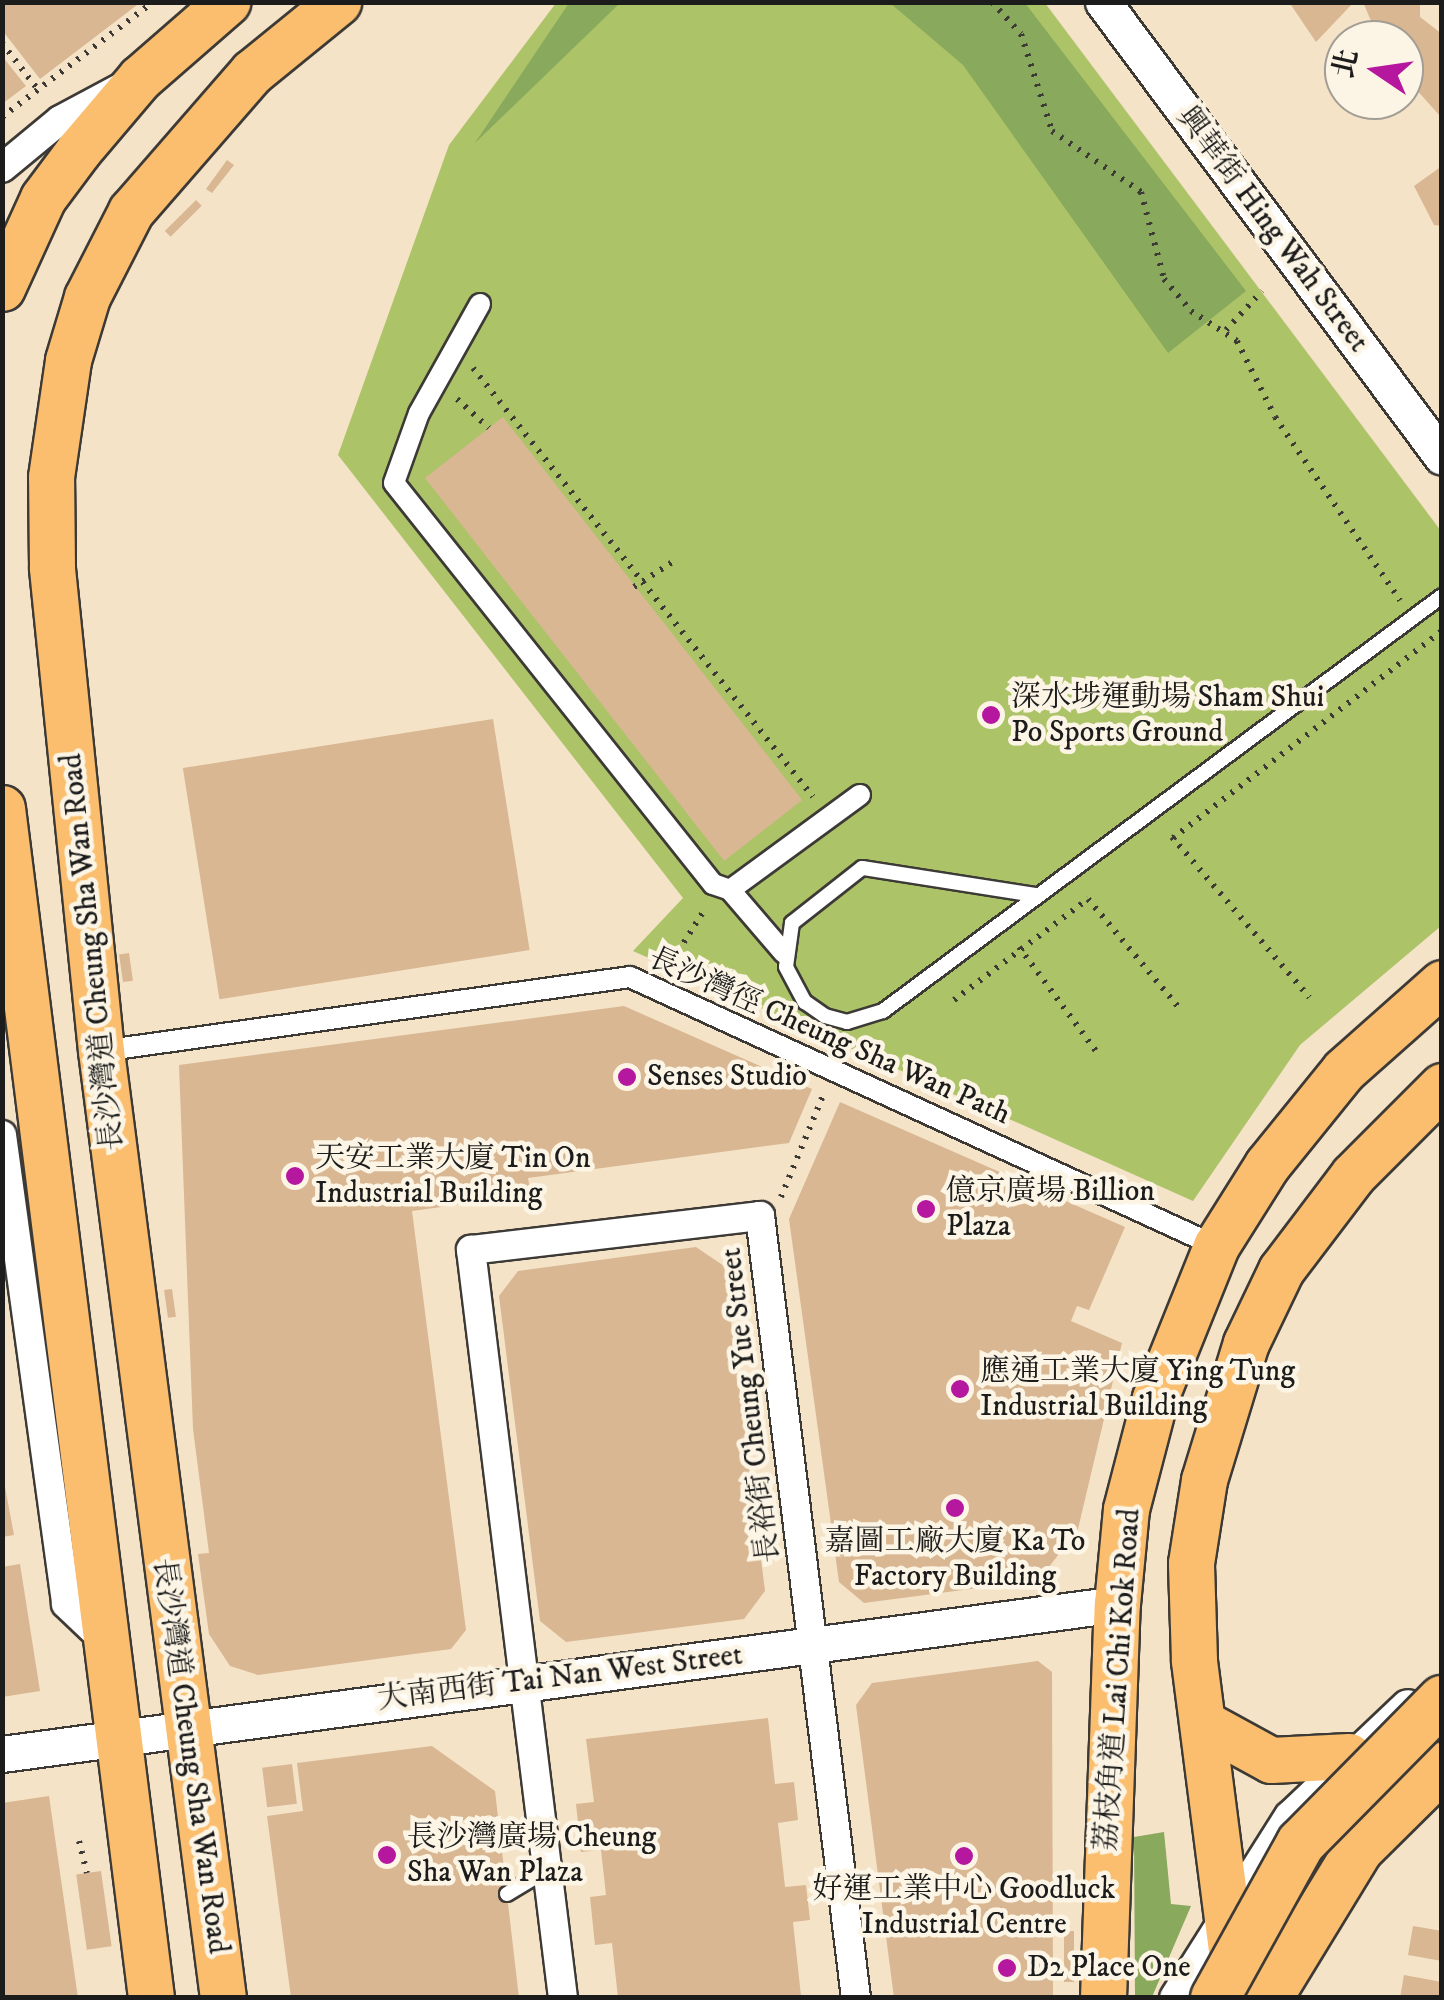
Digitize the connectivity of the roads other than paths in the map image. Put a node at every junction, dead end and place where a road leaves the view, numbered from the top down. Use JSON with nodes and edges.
{"nodes":[{"id":1,"x":227,"y":2,"type":"edge"},
{"id":2,"x":338,"y":2,"type":"edge"},
{"id":3,"x":1103,"y":2,"type":"edge"},
{"id":4,"x":140,"y":78,"type":"junction"},
{"id":5,"x":2,"y":168,"type":"edge"},
{"id":6,"x":2,"y":288,"type":"edge"},
{"id":7,"x":480,"y":304,"type":"dead end"},
{"id":8,"x":1436,"y":438,"type":"edge"},
{"id":9,"x":1442,"y":596,"type":"edge"},
{"id":10,"x":860,"y":796,"type":"dead end"},
{"id":11,"x":2,"y":808,"type":"edge"},
{"id":12,"x":730,"y":890,"type":"junction"},
{"id":13,"x":1035,"y":894,"type":"junction"},
{"id":14,"x":784,"y":954,"type":"junction"},
{"id":15,"x":1442,"y":982,"type":"edge"},
{"id":16,"x":101,"y":1051,"type":"junction"},
{"id":17,"x":1442,"y":1086,"type":"edge"},
{"id":18,"x":2,"y":1136,"type":"edge"},
{"id":19,"x":1216,"y":1246,"type":"junction"},
{"id":20,"x":1190,"y":1563,"type":"junction"},
{"id":21,"x":1117,"y":1604,"type":"junction"},
{"id":22,"x":108,"y":1644,"type":"junction"},
{"id":23,"x":813,"y":1649,"type":"junction"},
{"id":24,"x":524,"y":1679,"type":"junction"},
{"id":25,"x":1442,"y":1683,"type":"edge"},
{"id":26,"x":1442,"y":1700,"type":"edge"},
{"id":27,"x":1205,"y":1724,"type":"junction"},
{"id":28,"x":188,"y":1727,"type":"junction"},
{"id":29,"x":118,"y":1738,"type":"junction"},
{"id":30,"x":2,"y":1754,"type":"edge"},
{"id":31,"x":1349,"y":1756,"type":"junction"},
{"id":32,"x":1442,"y":1768,"type":"edge"},
{"id":33,"x":1442,"y":1796,"type":"edge"},
{"id":34,"x":547,"y":1870,"type":"junction"},
{"id":35,"x":507,"y":1894,"type":"dead end"},
{"id":36,"x":1225,"y":1910,"type":"junction"},
{"id":37,"x":151,"y":1998,"type":"edge"},
{"id":38,"x":223,"y":1998,"type":"edge"},
{"id":39,"x":562,"y":1998,"type":"edge"},
{"id":40,"x":856,"y":1998,"type":"edge"},
{"id":41,"x":1104,"y":1998,"type":"edge"},
{"id":42,"x":1176,"y":1998,"type":"edge"},
{"id":43,"x":1215,"y":1998,"type":"edge"},
{"id":44,"x":1238,"y":1998,"type":"edge"},
{"id":45,"x":1268,"y":1998,"type":"edge"},
{"id":46,"x":1280,"y":1998,"type":"edge"}],
"edges":[{"from":1,"to":4,"type":"main road"},
{"from":2,"to":16,"type":"main road","name":"長沙灣道 Cheung Sha Wan Road"},
{"from":3,"to":8,"type":"street","name":"興華街 Hing Wah Street"},
{"from":4,"to":5,"type":"street"},
{"from":4,"to":6,"type":"main road"},
{"from":7,"to":12,"type":"street"},
{"from":9,"to":13,"type":"lane"},
{"from":10,"to":12,"type":"street"},
{"from":11,"to":22,"type":"main road"},
{"from":12,"to":14,"type":"street"},
{"from":13,"to":14,"type":"lane"},
{"from":13,"to":14,"type":"lane"},
{"from":15,"to":19,"type":"main road","name":"荔枝角道 Lai Chi Kok Road"},
{"from":16,"to":19,"type":"street","name":"長沙灣徑 Cheung Sha Wan Path"},
{"from":16,"to":28,"type":"main road","name":"長沙灣道 Cheung Sha Wan Road"},
{"from":17,"to":20,"type":"main road"},
{"from":18,"to":22,"type":"street"},
{"from":19,"to":21,"type":"main road","name":"荔枝角道 Lai Chi Kok Road"},
{"from":20,"to":21,"type":"main road"},
{"from":20,"to":27,"type":"main road"},
{"from":21,"to":23,"type":"street","name":"大南西街 Tai Nan West Street"},
{"from":21,"to":41,"type":"main road","name":"荔枝角道 Lai Chi Kok Road"},
{"from":22,"to":29,"type":"main road"},
{"from":23,"to":24,"type":"street","name":"大南西街 Tai Nan West Street"},
{"from":23,"to":24,"type":"street","name":"長裕街 Cheung Yue Street"},
{"from":23,"to":40,"type":"street"},
{"from":24,"to":28,"type":"street","name":"大南西街 Tai Nan West Street"},
{"from":24,"to":34,"type":"street"},
{"from":25,"to":31,"type":"street"},
{"from":26,"to":43,"type":"highway","bridge":true},
{"from":27,"to":31,"type":"main road"},
{"from":27,"to":36,"type":"main road"},
{"from":28,"to":29,"type":"street","name":"大南西街 Tai Nan West Street"},
{"from":28,"to":38,"type":"main road","name":"長沙灣道 Cheung Sha Wan Road"},
{"from":29,"to":30,"type":"street","name":"大南西街 Tai Nan West Street"},
{"from":29,"to":37,"type":"main road"},
{"from":31,"to":36,"type":"street"},
{"from":32,"to":45,"type":"highway"},
{"from":33,"to":46,"type":"street"},
{"from":34,"to":35,"type":"lane"},
{"from":34,"to":39,"type":"street"},
{"from":36,"to":42,"type":"street"},
{"from":36,"to":44,"type":"main road"}]}
